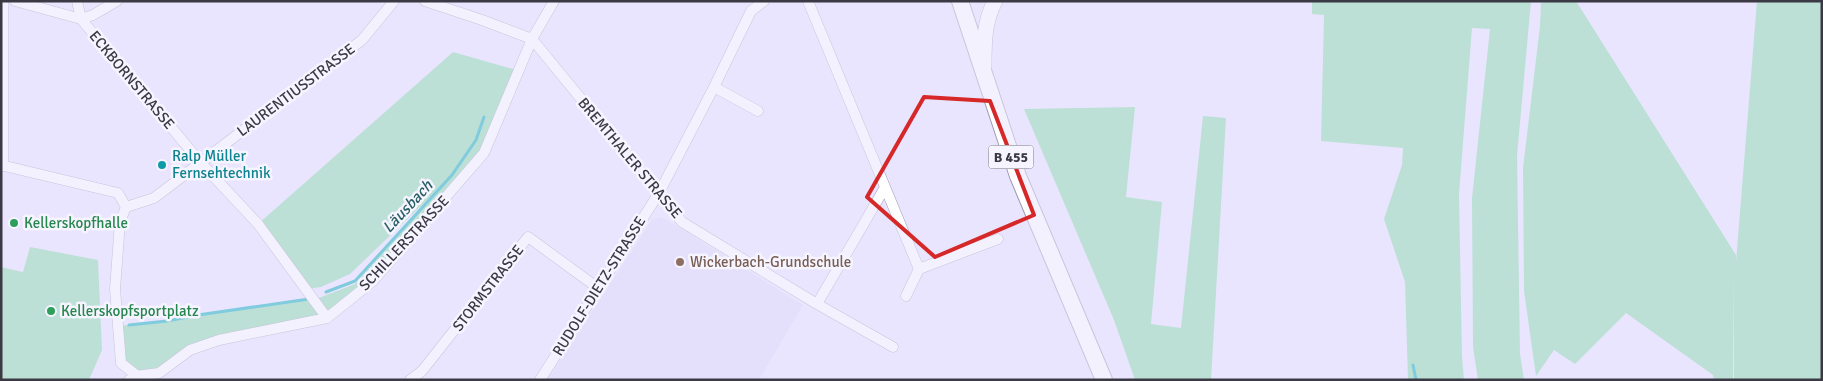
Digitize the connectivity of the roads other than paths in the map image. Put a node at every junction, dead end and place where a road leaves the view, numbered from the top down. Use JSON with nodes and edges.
{"nodes":[{"id":1,"x":2,"y":1,"type":"edge"},
{"id":2,"x":15,"y":1,"type":"edge"},
{"id":3,"x":77,"y":1,"type":"edge"},
{"id":4,"x":117,"y":1,"type":"edge"},
{"id":5,"x":394,"y":1,"type":"edge"},
{"id":6,"x":425,"y":1,"type":"edge"},
{"id":7,"x":554,"y":1,"type":"edge"},
{"id":8,"x":764,"y":1,"type":"edge"},
{"id":9,"x":808,"y":1,"type":"edge"},
{"id":10,"x":960,"y":1,"type":"edge"},
{"id":11,"x":995,"y":1,"type":"edge"},
{"id":12,"x":81,"y":19,"type":"junction"},
{"id":13,"x":532,"y":39,"type":"junction"},
{"id":14,"x":985,"y":78,"type":"junction"},
{"id":15,"x":714,"y":87,"type":"junction"},
{"id":16,"x":758,"y":111,"type":"dead end"},
{"id":17,"x":202,"y":163,"type":"junction"},
{"id":18,"x":2,"y":165,"type":"edge"},
{"id":19,"x":884,"y":189,"type":"junction"},
{"id":20,"x":658,"y":193,"type":"junction"},
{"id":21,"x":126,"y":206,"type":"junction"},
{"id":22,"x":998,"y":239,"type":"dead end"},
{"id":23,"x":919,"y":269,"type":"junction"},
{"id":24,"x":598,"y":288,"type":"junction"},
{"id":25,"x":906,"y":296,"type":"dead end"},
{"id":26,"x":817,"y":304,"type":"junction"},
{"id":27,"x":327,"y":318,"type":"junction"},
{"id":28,"x":893,"y":347,"type":"dead end"},
{"id":29,"x":136,"y":379,"type":"edge"},
{"id":30,"x":410,"y":380,"type":"edge"},
{"id":31,"x":540,"y":380,"type":"edge"},
{"id":32,"x":1104,"y":380,"type":"edge"}],
"edges":[{"from":1,"to":18,"type":"street"},
{"from":2,"to":12,"type":"street"},
{"from":3,"to":12,"type":"street","name":"ECKBORNSTRASSE"},
{"from":4,"to":12,"type":"street"},
{"from":5,"to":17,"type":"street","name":"LAURENTIUSSTRASSE"},
{"from":6,"to":13,"type":"street"},
{"from":7,"to":13,"type":"street","name":"SCHILLERSTRASSE"},
{"from":8,"to":15,"type":"street","name":"RUDOLF-DIETZ-STRASSE"},
{"from":9,"to":19,"type":"street"},
{"from":10,"to":14,"type":"main road","number":"B 455"},
{"from":11,"to":14,"type":"main road"},
{"from":12,"to":17,"type":"street","name":"ECKBORNSTRASSE"},
{"from":13,"to":20,"type":"street","name":"BREMTHALER STRASSE"},
{"from":13,"to":27,"type":"street","name":"SCHILLERSTRASSE"},
{"from":14,"to":32,"type":"main road","number":"B 455"},
{"from":15,"to":16,"type":"street"},
{"from":15,"to":20,"type":"street","name":"RUDOLF-DIETZ-STRASSE"},
{"from":17,"to":21,"type":"street","name":"LAURENTIUSSTRASSE"},
{"from":17,"to":27,"type":"street","name":"ECKBORNSTRASSE"},
{"from":18,"to":21,"type":"street"},
{"from":19,"to":23,"type":"street"},
{"from":19,"to":26,"type":"street"},
{"from":20,"to":24,"type":"street","name":"RUDOLF-DIETZ-STRASSE"},
{"from":20,"to":26,"type":"street","name":"BREMTHALER STRASSE"},
{"from":21,"to":29,"type":"street"},
{"from":22,"to":23,"type":"street"},
{"from":23,"to":25,"type":"street"},
{"from":24,"to":30,"type":"street","name":"STORMSTRASSE"},
{"from":24,"to":31,"type":"street","name":"RUDOLF-DIETZ-STRASSE"},
{"from":26,"to":28,"type":"street","name":"BREMTHALER STRASSE"},
{"from":27,"to":29,"type":"street","name":"SCHILLERSTRASSE"}]}
